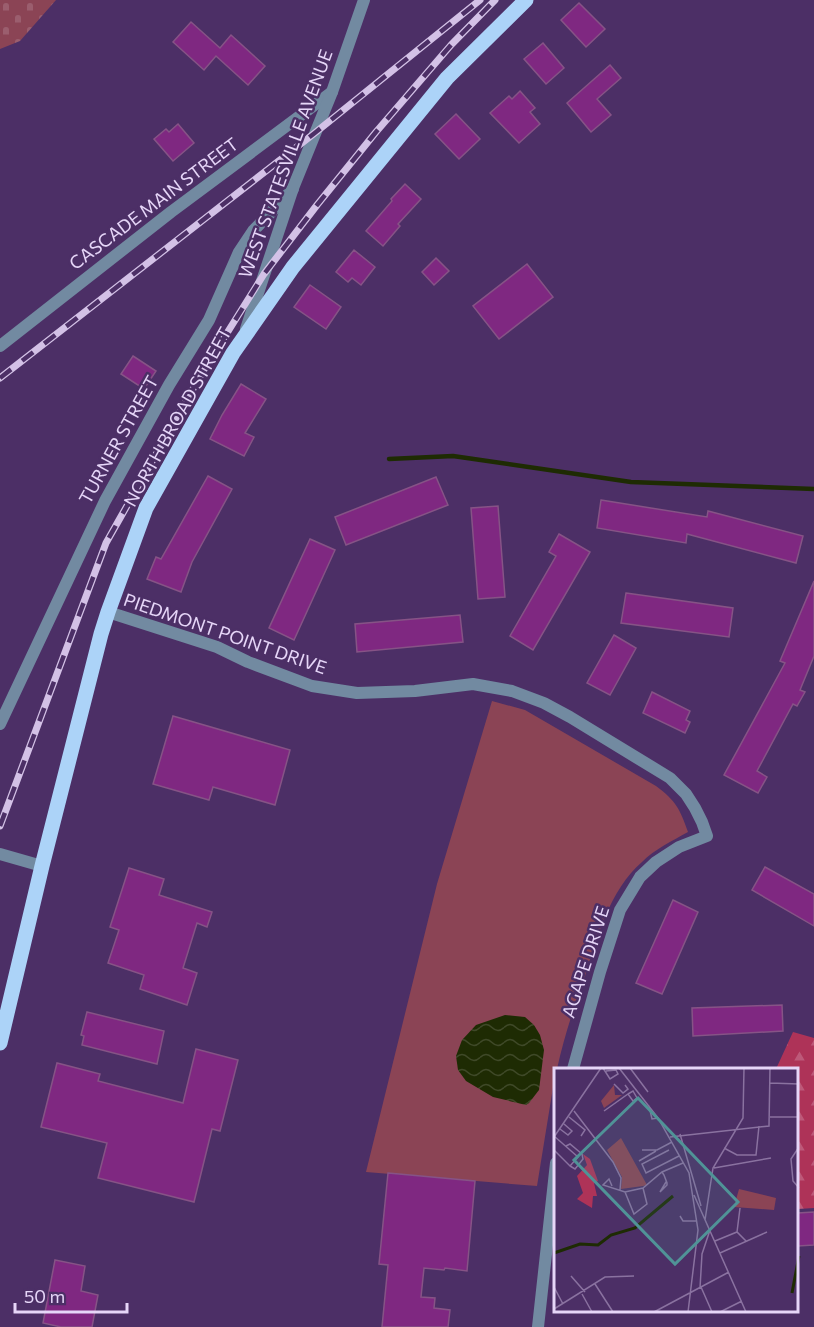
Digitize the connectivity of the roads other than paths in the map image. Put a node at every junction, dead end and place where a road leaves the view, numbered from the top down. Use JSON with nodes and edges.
{"nodes":[{"id":1,"x":364,"y":0,"type":"edge"},
{"id":2,"x":526,"y":0,"type":"edge"},
{"id":3,"x":332,"y":92,"type":"junction"},
{"id":4,"x":293,"y":188,"type":"junction"},
{"id":5,"x":242,"y":340,"type":"junction"},
{"id":6,"x":0,"y":346,"type":"edge"},
{"id":7,"x":108,"y":612,"type":"junction"},
{"id":8,"x":0,"y":724,"type":"edge"},
{"id":9,"x":706,"y":836,"type":"joint"},
{"id":10,"x":0,"y":854,"type":"edge"},
{"id":11,"x":42,"y":866,"type":"junction"},
{"id":12,"x":0,"y":1043,"type":"edge"},
{"id":13,"x":573,"y":1068,"type":"edge"},
{"id":14,"x":554,"y":1181,"type":"edge"},
{"id":15,"x":538,"y":1327,"type":"edge"}],
"edges":[{"from":1,"to":3,"type":"street","name":"WEST STATESVILLE AVENUE"},
{"from":2,"to":5,"type":"main road","name":"NORTH BROAD STREET"},
{"from":3,"to":4,"type":"street","name":"WEST STATESVILLE AVENUE"},
{"from":3,"to":6,"type":"street","name":"CASCADE MAIN STREET"},
{"from":4,"to":5,"type":"street","name":"WEST STATESVILLE AVENUE"},
{"from":4,"to":8,"type":"street","name":"TURNER STREET"},
{"from":5,"to":7,"type":"main road","name":"NORTH BROAD STREET"},
{"from":7,"to":9,"type":"street","name":"PIEDMONT POINT DRIVE"},
{"from":7,"to":11,"type":"main road","name":"NORTH BROAD STREET"},
{"from":9,"to":13,"type":"street","name":"AGAPE DRIVE"},
{"from":10,"to":11,"type":"street"},
{"from":11,"to":12,"type":"main road","name":"NORTH BROAD STREET"},
{"from":14,"to":15,"type":"street"}]}
